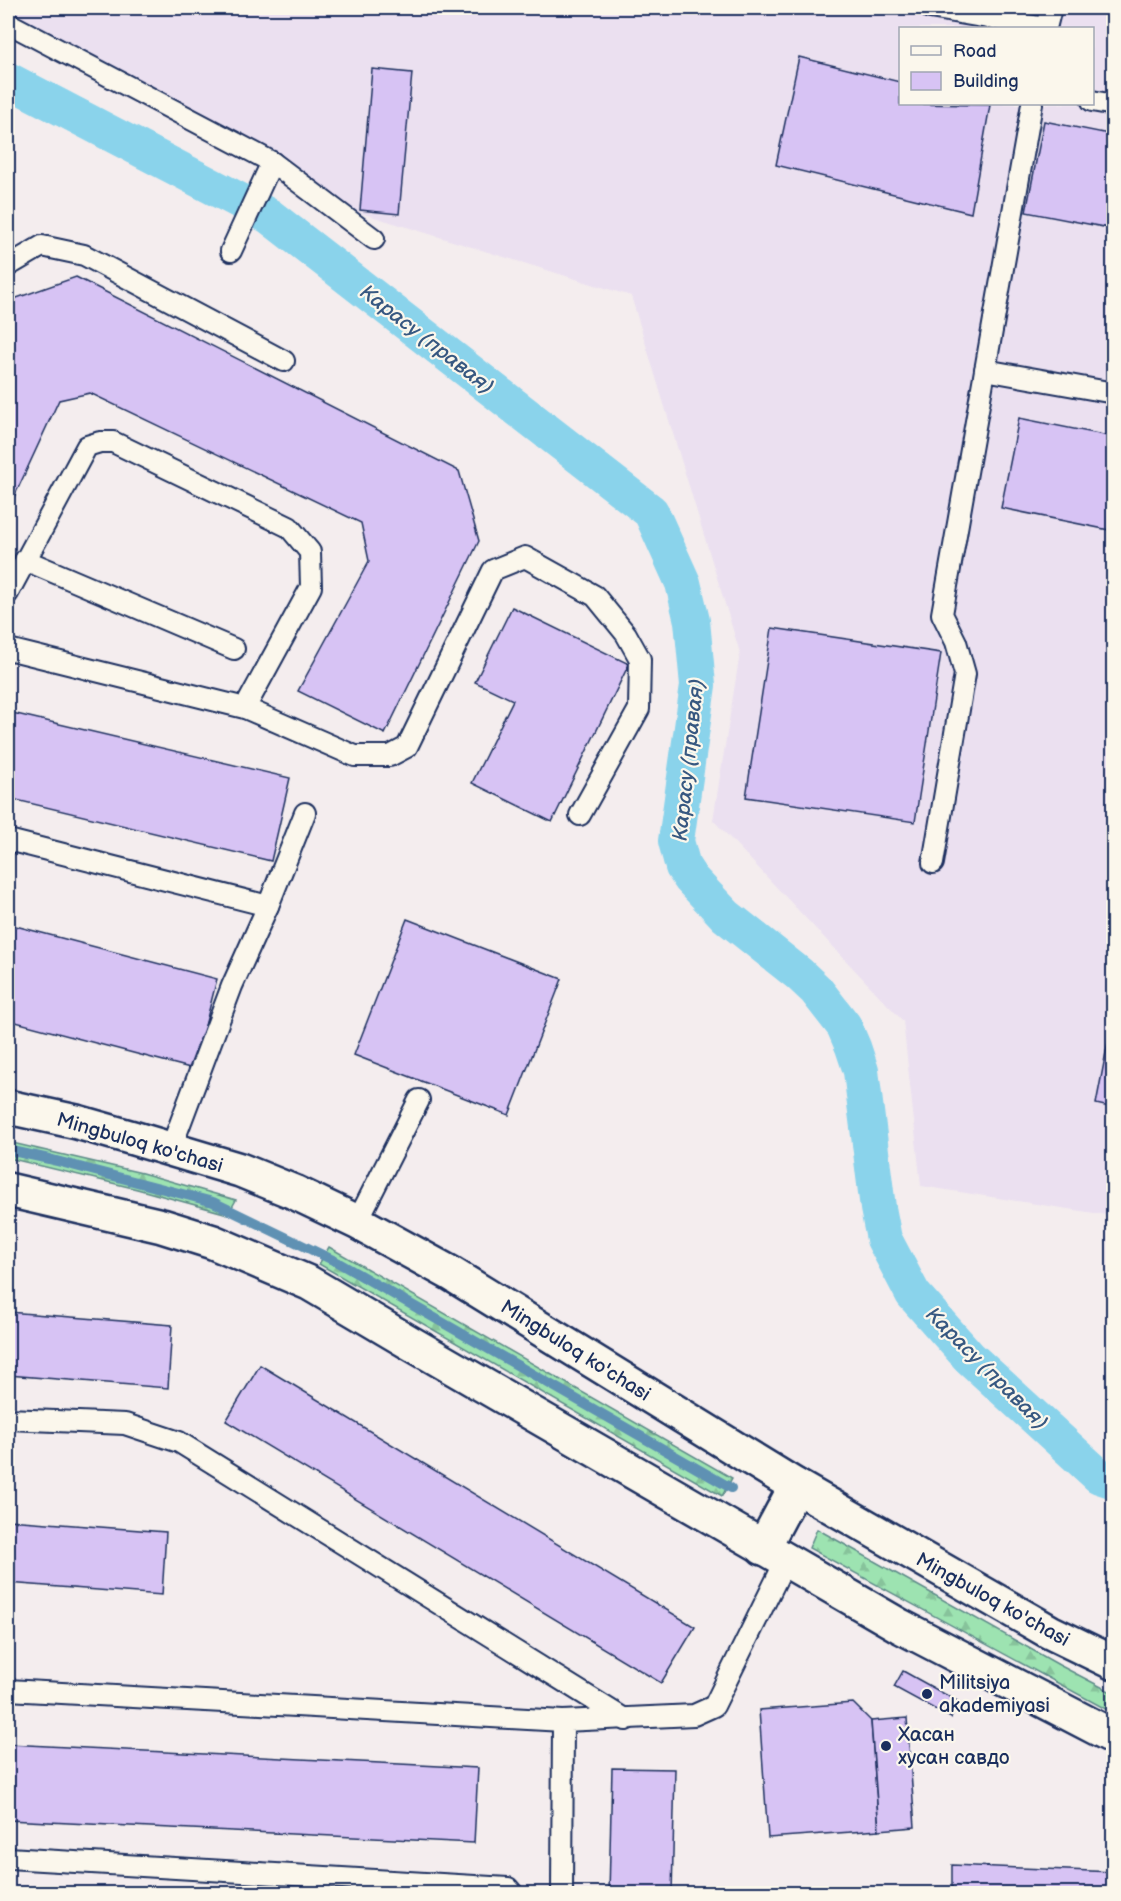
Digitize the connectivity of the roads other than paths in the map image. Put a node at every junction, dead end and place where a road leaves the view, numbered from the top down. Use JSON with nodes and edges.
{"nodes":[{"id":1,"x":930,"y":8,"type":"edge"},
{"id":2,"x":1051,"y":8,"type":"edge"},
{"id":3,"x":8,"y":23,"type":"edge"},
{"id":4,"x":1040,"y":27,"type":"edge"},
{"id":5,"x":1046,"y":27,"type":"edge"},
{"id":6,"x":1094,"y":101,"type":"edge"},
{"id":7,"x":1032,"y":105,"type":"edge"},
{"id":8,"x":1113,"y":105,"type":"edge"},
{"id":9,"x":272,"y":162,"type":"junction"},
{"id":10,"x":374,"y":239,"type":"dead end"},
{"id":11,"x":231,"y":251,"type":"dead end"},
{"id":12,"x":8,"y":266,"type":"edge"},
{"id":13,"x":284,"y":361,"type":"dead end"},
{"id":14,"x":986,"y":370,"type":"junction"},
{"id":15,"x":1113,"y":393,"type":"edge"},
{"id":16,"x":26,"y":560,"type":"junction"},
{"id":17,"x":8,"y":593,"type":"edge"},
{"id":18,"x":8,"y":649,"type":"edge"},
{"id":19,"x":234,"y":649,"type":"dead end"},
{"id":20,"x":245,"y":708,"type":"junction"},
{"id":21,"x":305,"y":813,"type":"dead end"},
{"id":22,"x":580,"y":815,"type":"dead end"},
{"id":23,"x":8,"y":840,"type":"edge"},
{"id":24,"x":933,"y":863,"type":"dead end"},
{"id":25,"x":268,"y":906,"type":"junction"},
{"id":26,"x":419,"y":1100,"type":"dead end"},
{"id":27,"x":8,"y":1107,"type":"edge"},
{"id":28,"x":171,"y":1148,"type":"junction"},
{"id":29,"x":8,"y":1190,"type":"edge"},
{"id":30,"x":357,"y":1222,"type":"junction"},
{"id":31,"x":8,"y":1419,"type":"edge"},
{"id":32,"x":796,"y":1486,"type":"junction"},
{"id":33,"x":774,"y":1554,"type":"junction"},
{"id":34,"x":1113,"y":1663,"type":"edge"},
{"id":35,"x":8,"y":1690,"type":"edge"},
{"id":36,"x":626,"y":1720,"type":"junction"},
{"id":37,"x":563,"y":1721,"type":"junction"},
{"id":38,"x":1113,"y":1737,"type":"edge"},
{"id":39,"x":8,"y":1858,"type":"edge"},
{"id":40,"x":513,"y":1893,"type":"edge"},
{"id":41,"x":562,"y":1893,"type":"edge"}],
"edges":[{"from":1,"to":4,"type":"lane"},
{"from":2,"to":5,"type":"lane"},
{"from":3,"to":9,"type":"lane"},
{"from":6,"to":8,"type":"lane"},
{"from":7,"to":14,"type":"lane"},
{"from":9,"to":10,"type":"lane"},
{"from":9,"to":11,"type":"lane"},
{"from":12,"to":13,"type":"lane"},
{"from":14,"to":15,"type":"lane"},
{"from":14,"to":24,"type":"lane"},
{"from":16,"to":17,"type":"lane"},
{"from":16,"to":19,"type":"lane"},
{"from":16,"to":20,"type":"lane"},
{"from":18,"to":20,"type":"lane"},
{"from":20,"to":22,"type":"lane"},
{"from":21,"to":25,"type":"lane"},
{"from":23,"to":25,"type":"lane"},
{"from":25,"to":28,"type":"lane"},
{"from":26,"to":30,"type":"lane"},
{"from":27,"to":28,"type":"main road","name":"Mingbuloq ko'chasi"},
{"from":28,"to":30,"type":"main road","name":"Mingbuloq ko'chasi"},
{"from":29,"to":33,"type":"main road"},
{"from":30,"to":32,"type":"main road","name":"Mingbuloq ko'chasi"},
{"from":31,"to":36,"type":"lane"},
{"from":32,"to":33,"type":"main road"},
{"from":32,"to":34,"type":"main road","name":"Mingbuloq ko'chasi"},
{"from":33,"to":36,"type":"lane"},
{"from":33,"to":38,"type":"main road"},
{"from":35,"to":37,"type":"lane"},
{"from":36,"to":37,"type":"lane"},
{"from":37,"to":41,"type":"lane"},
{"from":39,"to":40,"type":"lane"}]}
